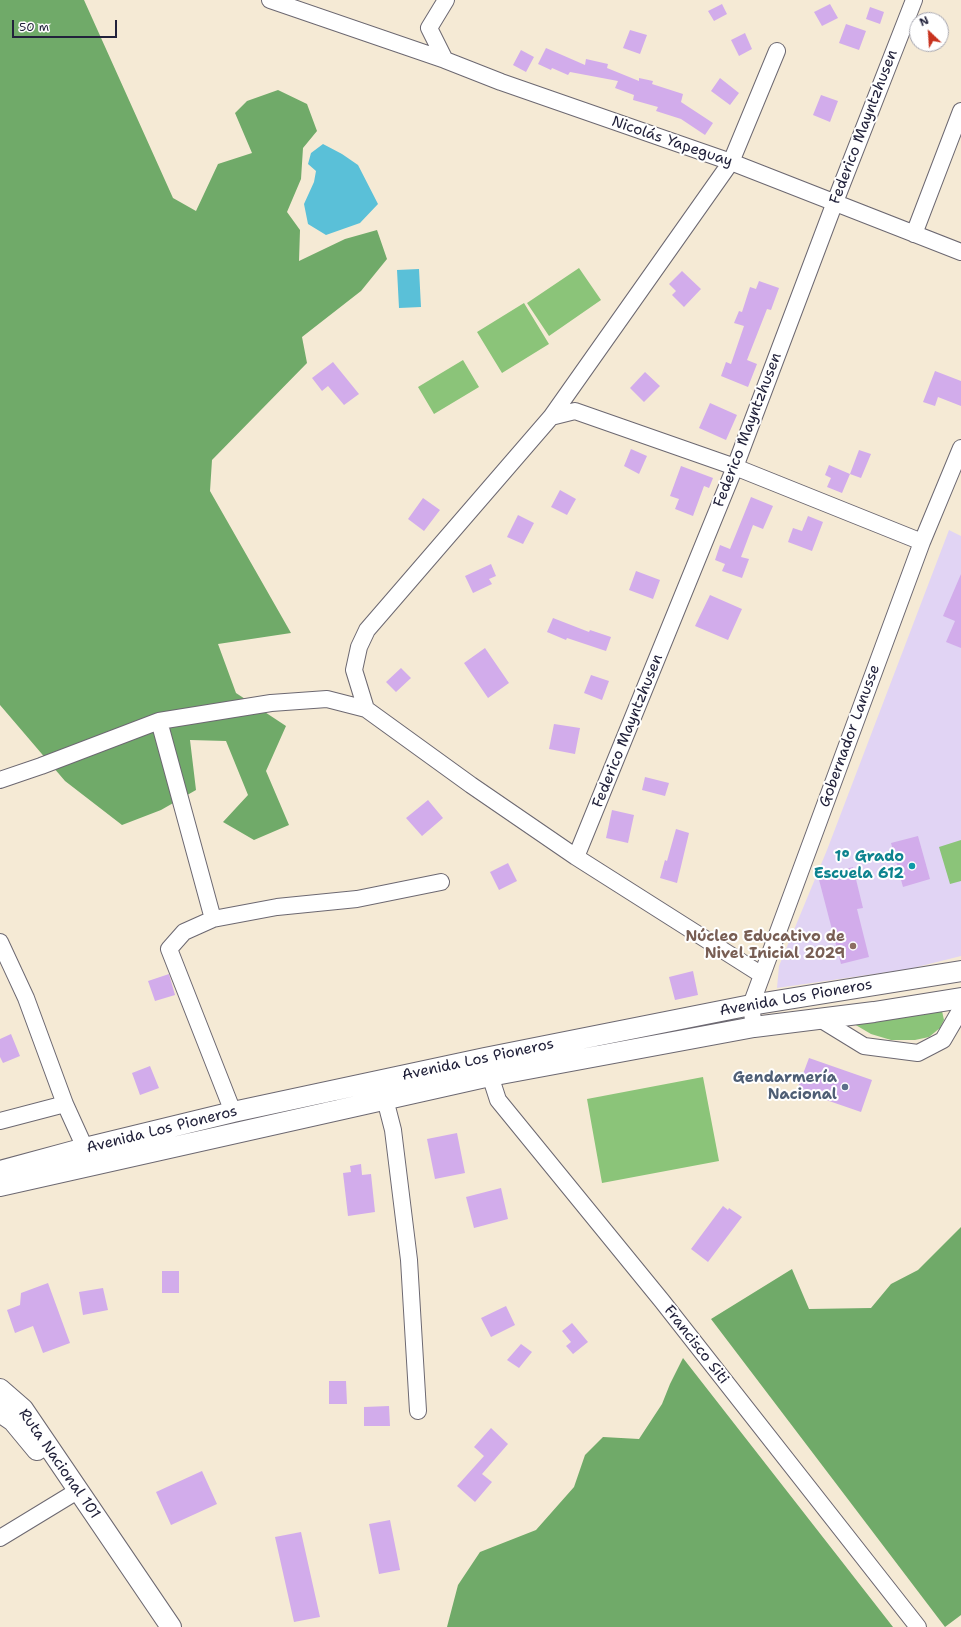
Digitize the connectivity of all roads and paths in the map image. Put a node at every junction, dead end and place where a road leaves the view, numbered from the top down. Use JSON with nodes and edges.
{"nodes":[{"id":1,"x":270,"y":0,"type":"edge"},
{"id":2,"x":446,"y":0,"type":"edge"},
{"id":3,"x":914,"y":0,"type":"edge"},
{"id":4,"x":778,"y":51,"type":"dead end"},
{"id":5,"x":445,"y":60,"type":"junction"},
{"id":6,"x":961,"y":111,"type":"edge"},
{"id":7,"x":731,"y":162,"type":"junction"},
{"id":8,"x":835,"y":202,"type":"junction"},
{"id":9,"x":914,"y":234,"type":"junction"},
{"id":10,"x":961,"y":252,"type":"edge"},
{"id":11,"x":551,"y":416,"type":"junction"},
{"id":12,"x":961,"y":448,"type":"edge"},
{"id":13,"x":735,"y":467,"type":"junction"},
{"id":14,"x":922,"y":542,"type":"junction"},
{"id":15,"x":366,"y":709,"type":"junction"},
{"id":16,"x":159,"y":721,"type":"junction"},
{"id":17,"x":0,"y":780,"type":"edge"},
{"id":18,"x":576,"y":857,"type":"junction"},
{"id":19,"x":441,"y":882,"type":"dead end"},
{"id":20,"x":213,"y":919,"type":"junction"},
{"id":21,"x":0,"y":942,"type":"edge"},
{"id":22,"x":961,"y":971,"type":"edge"},
{"id":23,"x":762,"y":975,"type":"junction"},
{"id":24,"x":961,"y":998,"type":"edge"},
{"id":25,"x":751,"y":1005,"type":"junction"},
{"id":26,"x":961,"y":1010,"type":"edge"},
{"id":27,"x":820,"y":1019,"type":"junction"},
{"id":28,"x":754,"y":1027,"type":"junction"},
{"id":29,"x":488,"y":1067,"type":"junction"},
{"id":30,"x":385,"y":1098,"type":"junction"},
{"id":31,"x":65,"y":1104,"type":"junction"},
{"id":32,"x":233,"y":1112,"type":"junction"},
{"id":33,"x":0,"y":1121,"type":"edge"},
{"id":34,"x":88,"y":1157,"type":"junction"},
{"id":35,"x":0,"y":1171,"type":"edge"},
{"id":36,"x":0,"y":1186,"type":"edge"},
{"id":37,"x":0,"y":1388,"type":"edge"},
{"id":38,"x":418,"y":1410,"type":"dead end"},
{"id":39,"x":0,"y":1412,"type":"edge"},
{"id":40,"x":74,"y":1493,"type":"junction"},
{"id":41,"x":101,"y":1524,"type":"junction"},
{"id":42,"x":0,"y":1538,"type":"edge"},
{"id":43,"x":171,"y":1627,"type":"edge"},
{"id":44,"x":918,"y":1627,"type":"edge"}],
"edges":[{"from":1,"to":5,"type":"street","name":"Nicolás Yapeguay"},
{"from":2,"to":5,"type":"street"},
{"from":3,"to":8,"type":"street","name":"Federico Mayntzhusen"},
{"from":4,"to":7,"type":"street"},
{"from":5,"to":7,"type":"street","name":"Nicolás Yapeguay"},
{"from":6,"to":9,"type":"street"},
{"from":7,"to":8,"type":"street","name":"Nicolás Yapeguay"},
{"from":7,"to":11,"type":"street"},
{"from":8,"to":9,"type":"street","name":"Nicolás Yapeguay"},
{"from":8,"to":13,"type":"street","name":"Federico Mayntzhusen"},
{"from":9,"to":10,"type":"street","name":"Nicolás Yapeguay"},
{"from":11,"to":13,"type":"street"},
{"from":11,"to":15,"type":"street"},
{"from":12,"to":14,"type":"street","name":"Gobernador Lanusse"},
{"from":13,"to":14,"type":"street"},
{"from":13,"to":18,"type":"street","name":"Federico Mayntzhusen"},
{"from":14,"to":23,"type":"street","name":"Gobernador Lanusse"},
{"from":15,"to":16,"type":"street"},
{"from":15,"to":18,"type":"street"},
{"from":16,"to":17,"type":"street"},
{"from":16,"to":20,"type":"street"},
{"from":18,"to":23,"type":"street"},
{"from":19,"to":20,"type":"street"},
{"from":20,"to":32,"type":"street"},
{"from":21,"to":31,"type":"street"},
{"from":22,"to":25,"type":"main road","name":"Avenida Los Pioneros"},
{"from":23,"to":25,"type":"street","name":"Gobernador Lanusse"},
{"from":24,"to":27,"type":"main road","name":"Avenida Los Pioneros"},
{"from":25,"to":28,"type":"street","name":"Gobernador Lanusse"},
{"from":25,"to":29,"type":"main road","name":"Avenida Los Pioneros"},
{"from":26,"to":27,"type":"street"},
{"from":27,"to":28,"type":"main road","name":"Avenida Los Pioneros"},
{"from":28,"to":29,"type":"main road","name":"Avenida Los Pioneros"},
{"from":29,"to":30,"type":"main road","name":"Avenida Los Pioneros"},
{"from":29,"to":32,"type":"main road","name":"Avenida Los Pioneros"},
{"from":29,"to":44,"type":"street","name":"Francisco Siti"},
{"from":30,"to":34,"type":"main road","name":"Avenida Los Pioneros"},
{"from":30,"to":38,"type":"street"},
{"from":31,"to":33,"type":"street"},
{"from":31,"to":34,"type":"street"},
{"from":32,"to":34,"type":"main road","name":"Avenida Los Pioneros"},
{"from":34,"to":35,"type":"main road","name":"Avenida Los Pioneros"},
{"from":34,"to":36,"type":"main road","name":"Avenida Los Pioneros"},
{"from":37,"to":41,"type":"main road","name":"Ruta Nacional 101"},
{"from":39,"to":40,"type":"main road","name":"Ruta Nacional 101"},
{"from":40,"to":41,"type":"main road","name":"Ruta Nacional 101"},
{"from":40,"to":42,"type":"street"},
{"from":41,"to":43,"type":"main road","name":"Ruta Nacional 101"}]}
